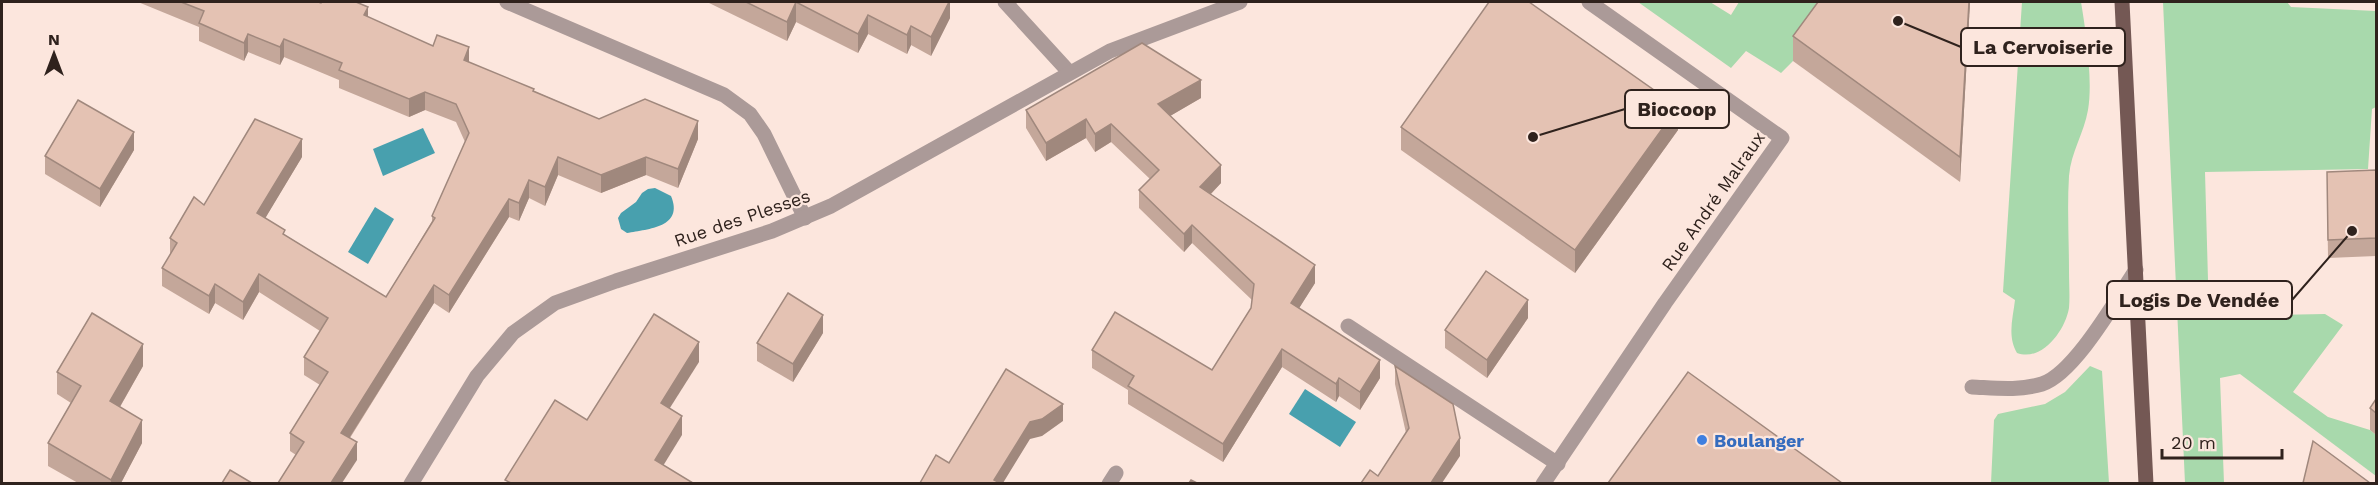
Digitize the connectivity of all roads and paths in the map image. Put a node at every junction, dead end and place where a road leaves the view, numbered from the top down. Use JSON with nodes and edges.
{"nodes":[{"id":1,"x":507,"y":2,"type":"edge"},
{"id":2,"x":1005,"y":2,"type":"edge"},
{"id":3,"x":1240,"y":2,"type":"edge"},
{"id":4,"x":1589,"y":2,"type":"edge"},
{"id":5,"x":2122,"y":2,"type":"edge"},
{"id":6,"x":1069,"y":72,"type":"junction"},
{"id":7,"x":805,"y":218,"type":"junction"},
{"id":8,"x":2136,"y":270,"type":"junction"},
{"id":9,"x":1348,"y":326,"type":"dead end"},
{"id":10,"x":1972,"y":387,"type":"dead end"},
{"id":11,"x":1558,"y":464,"type":"junction"},
{"id":12,"x":411,"y":483,"type":"edge"},
{"id":13,"x":1543,"y":483,"type":"edge"},
{"id":14,"x":2146,"y":483,"type":"edge"}],
"edges":[{"from":1,"to":7,"type":"street"},
{"from":2,"to":6,"type":"street"},
{"from":3,"to":6,"type":"street","name":"Rue des Plesses"},
{"from":4,"to":11,"type":"street","name":"Rue André Malraux"},
{"from":5,"to":8,"type":"main road"},
{"from":6,"to":7,"type":"street","name":"Rue des Plesses"},
{"from":7,"to":12,"type":"street","name":"Rue des Plesses"},
{"from":8,"to":10,"type":"street"},
{"from":8,"to":14,"type":"main road"},
{"from":9,"to":11,"type":"street"},
{"from":11,"to":13,"type":"street","name":"Rue André Malraux"}]}
